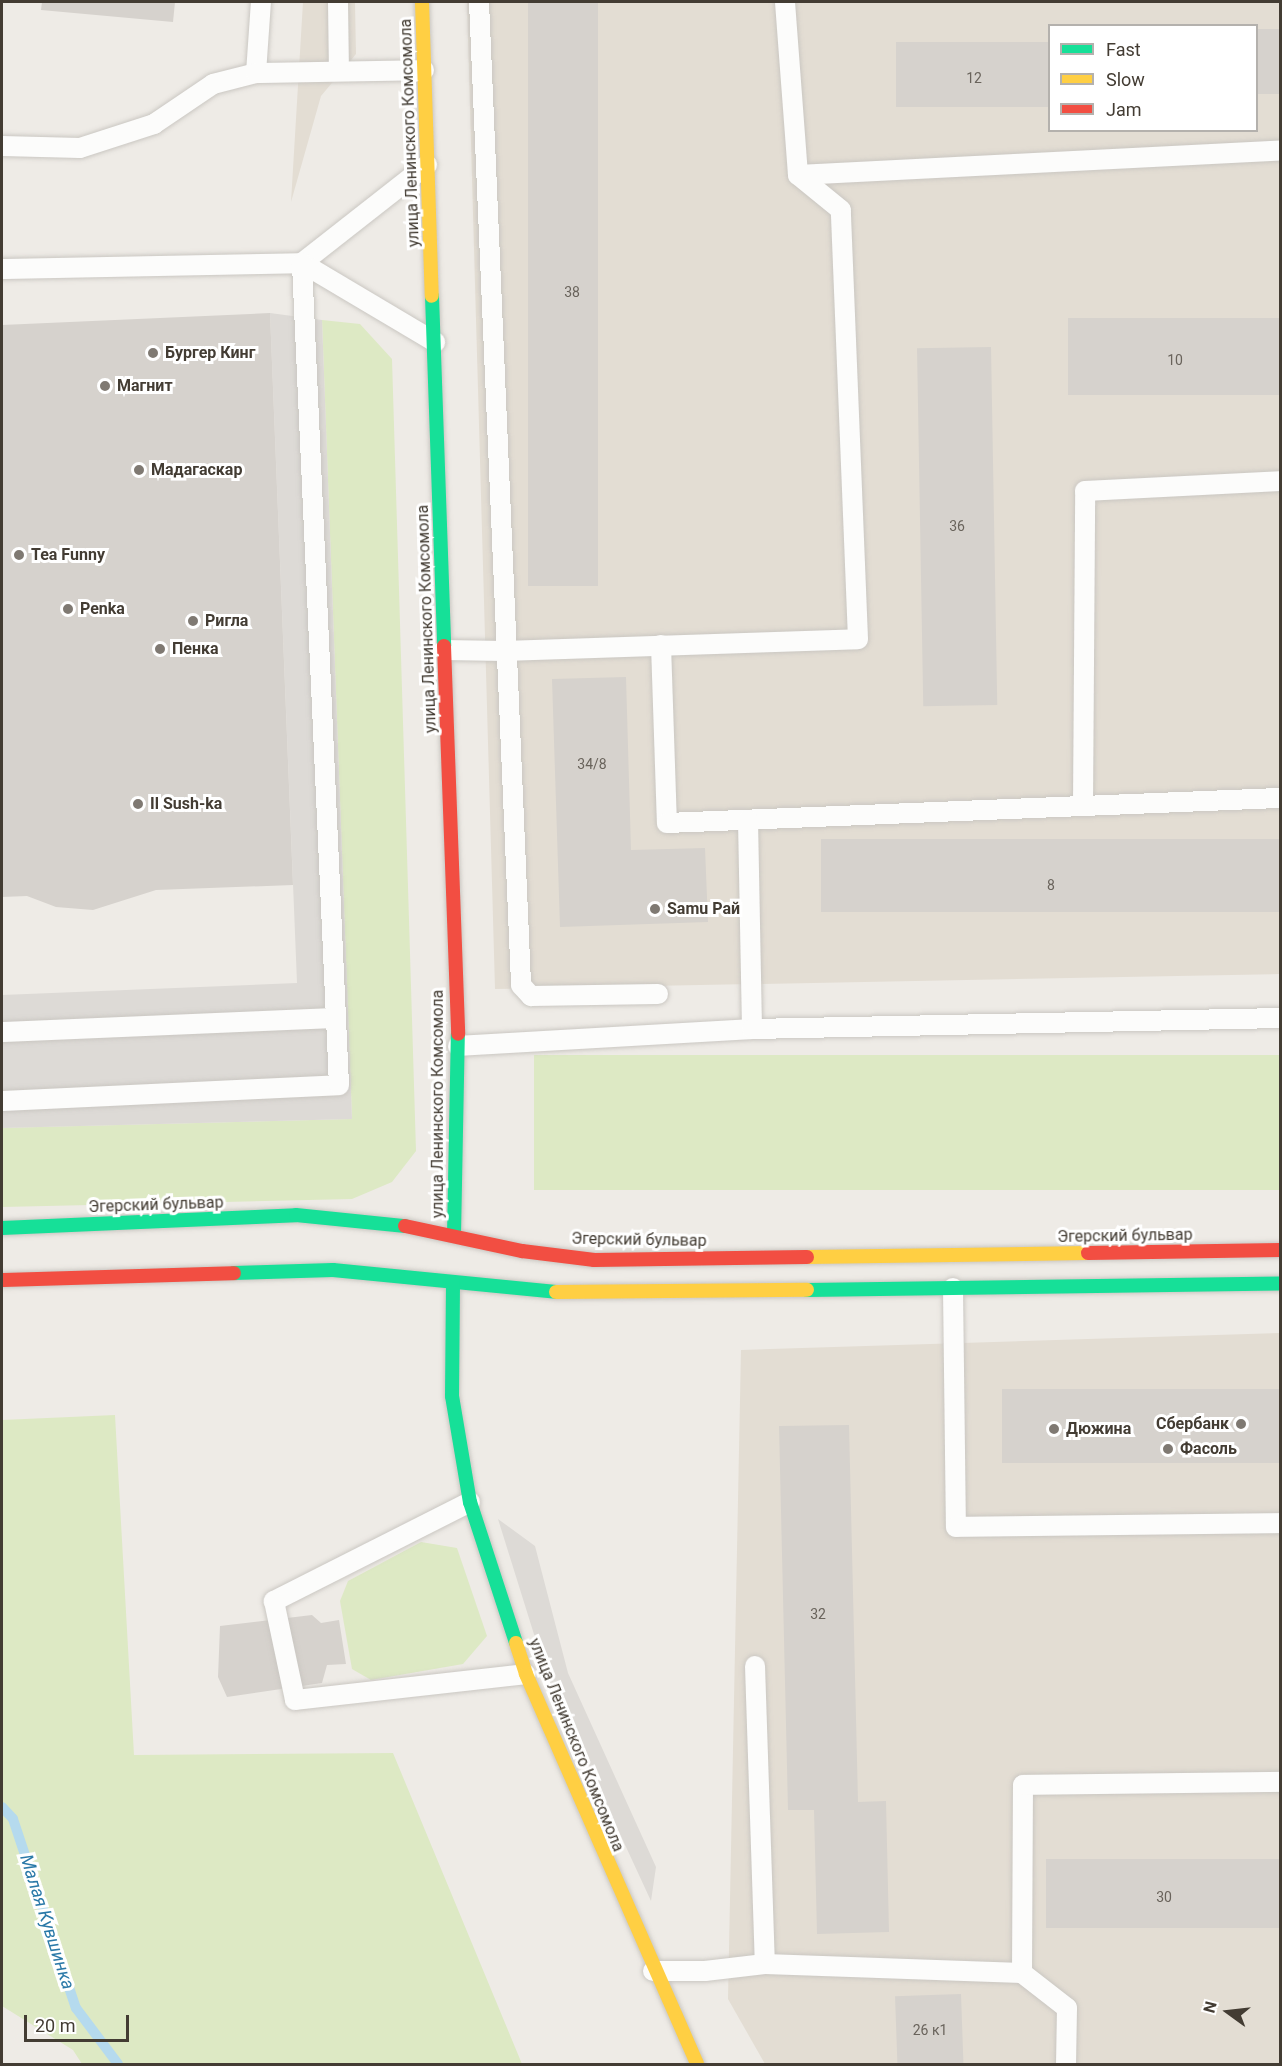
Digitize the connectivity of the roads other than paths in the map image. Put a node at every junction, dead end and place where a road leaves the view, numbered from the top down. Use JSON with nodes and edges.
{"nodes":[{"id":1,"x":261,"y":2,"type":"edge"},
{"id":2,"x":338,"y":2,"type":"edge"},
{"id":3,"x":422,"y":2,"type":"edge"},
{"id":4,"x":479,"y":2,"type":"edge"},
{"id":5,"x":785,"y":2,"type":"edge"},
{"id":6,"x":424,"y":69,"type":"junction"},
{"id":7,"x":339,"y":71,"type":"junction"},
{"id":8,"x":256,"y":73,"type":"junction"},
{"id":9,"x":2,"y":146,"type":"edge"},
{"id":10,"x":1281,"y":152,"type":"edge"},
{"id":11,"x":427,"y":165,"type":"junction"},
{"id":12,"x":798,"y":175,"type":"junction"},
{"id":13,"x":302,"y":262,"type":"junction"},
{"id":14,"x":2,"y":269,"type":"edge"},
{"id":15,"x":435,"y":342,"type":"junction"},
{"id":16,"x":1281,"y":482,"type":"edge"},
{"id":17,"x":661,"y":645,"type":"junction"},
{"id":18,"x":444,"y":650,"type":"junction"},
{"id":19,"x":504,"y":651,"type":"junction"},
{"id":20,"x":1281,"y":798,"type":"edge"},
{"id":21,"x":1083,"y":806,"type":"junction"},
{"id":22,"x":748,"y":820,"type":"junction"},
{"id":23,"x":658,"y":994,"type":"dead end"},
{"id":24,"x":336,"y":1018,"type":"junction"},
{"id":25,"x":1281,"y":1018,"type":"edge"},
{"id":26,"x":752,"y":1029,"type":"junction"},
{"id":27,"x":2,"y":1032,"type":"edge"},
{"id":28,"x":458,"y":1046,"type":"junction"},
{"id":29,"x":2,"y":1101,"type":"edge"},
{"id":30,"x":2,"y":1228,"type":"edge"},
{"id":31,"x":454,"y":1241,"type":"junction"},
{"id":32,"x":1281,"y":1250,"type":"edge"},
{"id":33,"x":453,"y":1277,"type":"junction"},
{"id":34,"x":2,"y":1280,"type":"edge"},
{"id":35,"x":1281,"y":1283,"type":"edge"},
{"id":36,"x":953,"y":1288,"type":"junction"},
{"id":37,"x":470,"y":1502,"type":"junction"},
{"id":38,"x":1281,"y":1523,"type":"edge"},
{"id":39,"x":755,"y":1666,"type":"dead end"},
{"id":40,"x":526,"y":1674,"type":"junction"},
{"id":41,"x":1281,"y":1782,"type":"edge"},
{"id":42,"x":765,"y":1964,"type":"junction"},
{"id":43,"x":653,"y":1971,"type":"junction"},
{"id":44,"x":1022,"y":1973,"type":"junction"},
{"id":45,"x":697,"y":2064,"type":"edge"},
{"id":46,"x":1066,"y":2064,"type":"edge"}],
"edges":[{"from":1,"to":8,"type":"lane"},
{"from":2,"to":7,"type":"lane"},
{"from":3,"to":6,"type":"main road","name":"улица Ленинского Комсомола"},
{"from":4,"to":19,"type":"lane"},
{"from":5,"to":12,"type":"lane"},
{"from":6,"to":7,"type":"lane"},
{"from":6,"to":11,"type":"main road","name":"улица Ленинского Комсомола"},
{"from":7,"to":8,"type":"lane"},
{"from":8,"to":9,"type":"lane"},
{"from":10,"to":12,"type":"lane"},
{"from":11,"to":13,"type":"lane"},
{"from":11,"to":15,"type":"main road","name":"улица Ленинского Комсомола"},
{"from":12,"to":17,"type":"lane"},
{"from":13,"to":14,"type":"lane"},
{"from":13,"to":15,"type":"lane"},
{"from":13,"to":24,"type":"lane"},
{"from":15,"to":18,"type":"main road","name":"улица Ленинского Комсомола"},
{"from":16,"to":21,"type":"lane"},
{"from":17,"to":19,"type":"lane"},
{"from":17,"to":22,"type":"lane"},
{"from":18,"to":19,"type":"lane"},
{"from":18,"to":28,"type":"main road","name":"улица Ленинского Комсомола"},
{"from":19,"to":23,"type":"lane"},
{"from":20,"to":21,"type":"lane"},
{"from":21,"to":22,"type":"lane"},
{"from":22,"to":26,"type":"lane"},
{"from":24,"to":27,"type":"lane"},
{"from":24,"to":29,"type":"lane"},
{"from":25,"to":26,"type":"lane"},
{"from":26,"to":28,"type":"lane"},
{"from":28,"to":31,"type":"main road","name":"улица Ленинского Комсомола"},
{"from":30,"to":31,"type":"main road","name":"Эгерский бульвар"},
{"from":31,"to":32,"type":"main road","name":"Эгерский бульвар"},
{"from":33,"to":34,"type":"main road"},
{"from":33,"to":36,"type":"main road"},
{"from":33,"to":37,"type":"main road","name":"улица Ленинского Комсомола"},
{"from":35,"to":36,"type":"main road"},
{"from":36,"to":38,"type":"lane"},
{"from":37,"to":40,"type":"main road","name":"улица Ленинского Комсомола"},
{"from":37,"to":40,"type":"lane"},
{"from":39,"to":42,"type":"lane"},
{"from":40,"to":43,"type":"main road","name":"улица Ленинского Комсомола"},
{"from":41,"to":44,"type":"lane"},
{"from":42,"to":43,"type":"lane"},
{"from":42,"to":44,"type":"lane"},
{"from":43,"to":45,"type":"main road","name":"улица Ленинского Комсомола"},
{"from":44,"to":46,"type":"lane"}]}
